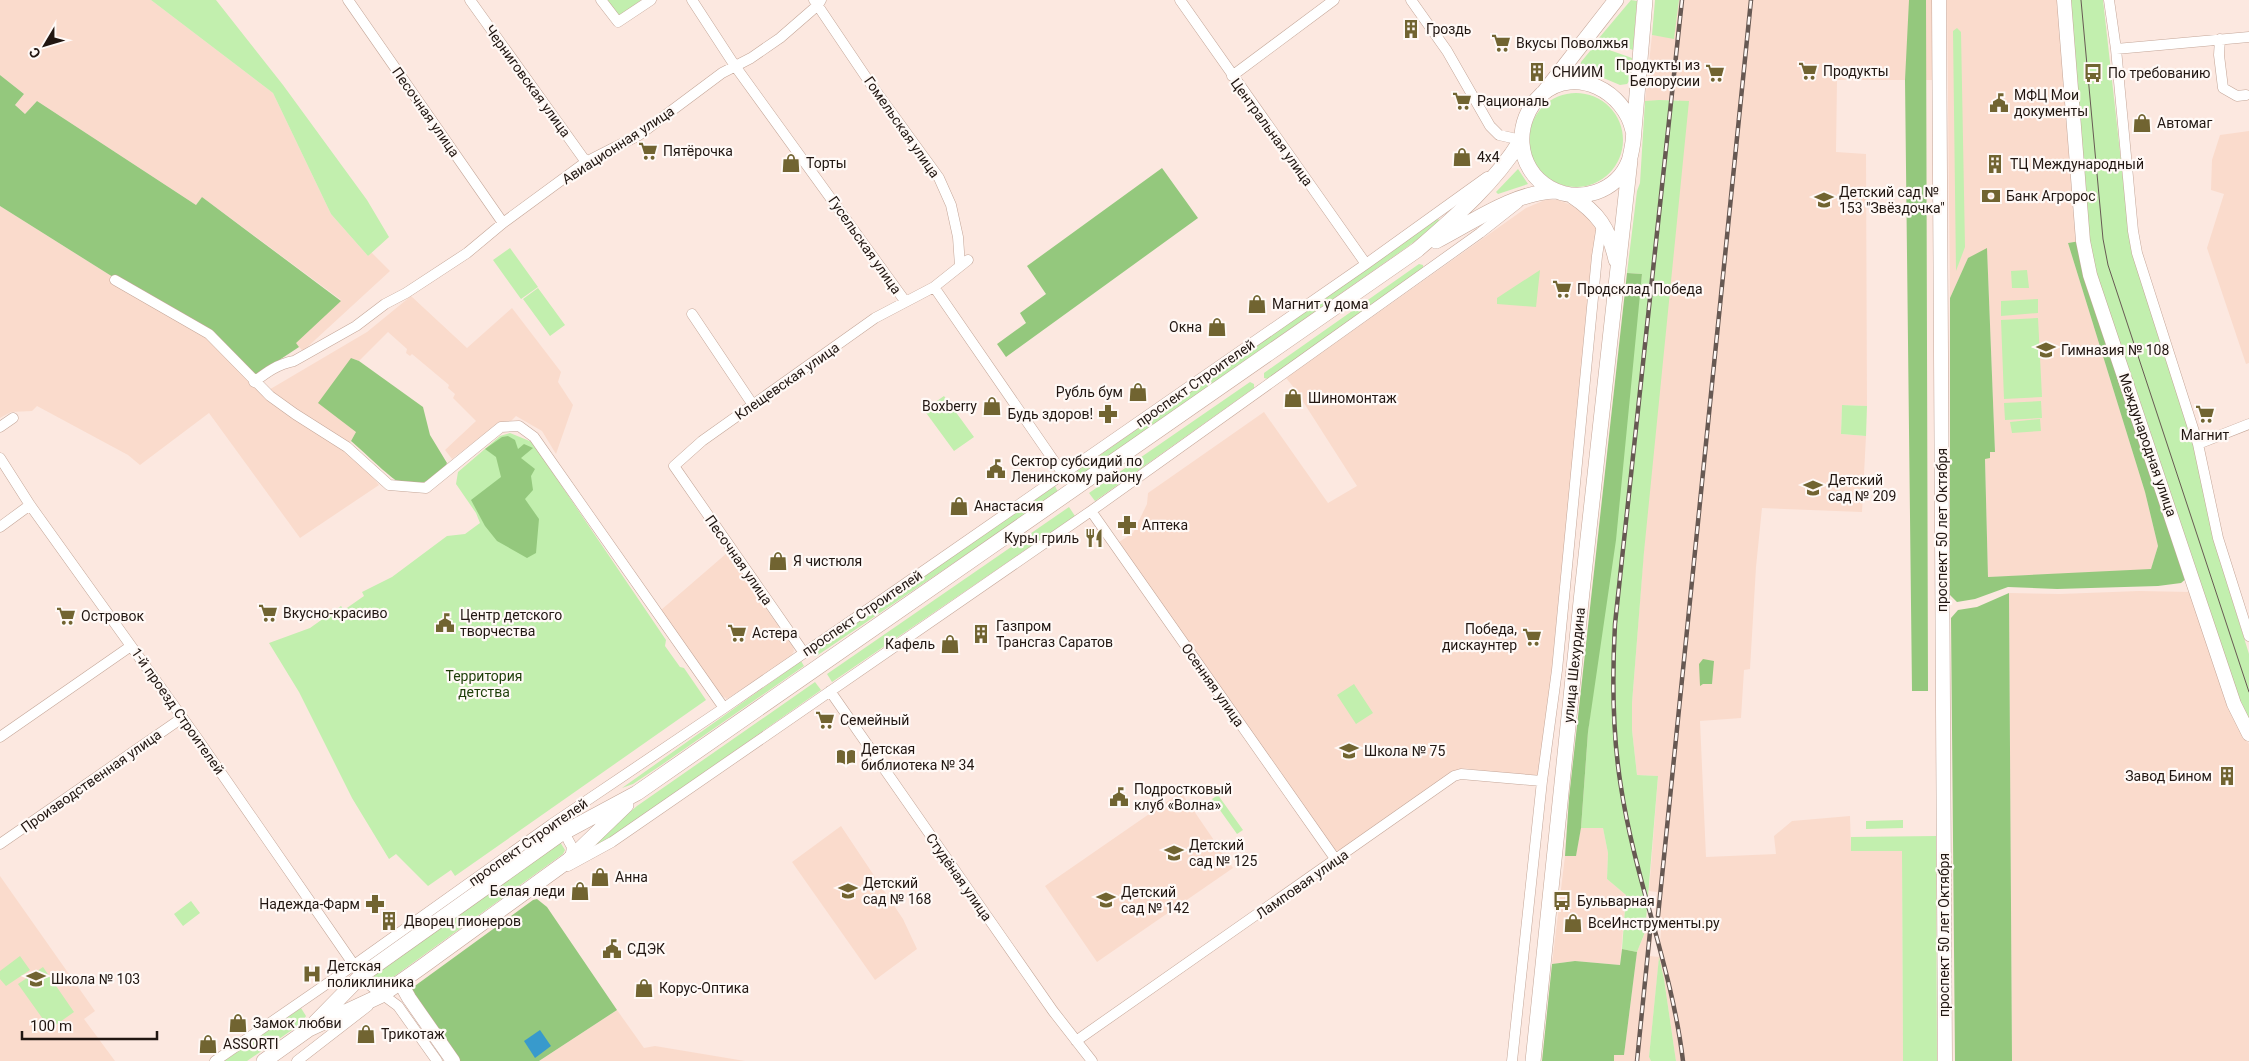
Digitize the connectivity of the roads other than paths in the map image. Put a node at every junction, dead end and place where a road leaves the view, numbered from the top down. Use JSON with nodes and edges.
{"nodes":[{"id":1,"x":348,"y":0,"type":"edge"},
{"id":2,"x":470,"y":0,"type":"edge"},
{"id":3,"x":602,"y":0,"type":"edge"},
{"id":4,"x":651,"y":0,"type":"edge"},
{"id":5,"x":692,"y":0,"type":"edge"},
{"id":6,"x":1180,"y":0,"type":"edge"},
{"id":7,"x":1334,"y":0,"type":"edge"},
{"id":8,"x":1411,"y":0,"type":"edge"},
{"id":9,"x":1616,"y":0,"type":"edge"},
{"id":10,"x":1644,"y":0,"type":"edge"},
{"id":11,"x":1939,"y":0,"type":"edge"},
{"id":12,"x":2064,"y":0,"type":"edge"},
{"id":13,"x":2109,"y":0,"type":"edge"},
{"id":14,"x":817,"y":2,"type":"edge"},
{"id":15,"x":2249,"y":36,"type":"edge"},
{"id":16,"x":2220,"y":39,"type":"junction"},
{"id":17,"x":2116,"y":49,"type":"junction"},
{"id":18,"x":735,"y":66,"type":"junction"},
{"id":19,"x":1232,"y":76,"type":"junction"},
{"id":20,"x":1542,"y":94,"type":"junction"},
{"id":21,"x":2246,"y":95,"type":"dead end"},
{"id":22,"x":1633,"y":131,"type":"junction"},
{"id":23,"x":1521,"y":140,"type":"junction"},
{"id":24,"x":1630,"y":160,"type":"junction"},
{"id":25,"x":586,"y":162,"type":"junction"},
{"id":26,"x":1507,"y":162,"type":"junction"},
{"id":27,"x":1556,"y":191,"type":"junction"},
{"id":28,"x":1571,"y":195,"type":"junction"},
{"id":29,"x":1525,"y":197,"type":"junction"},
{"id":30,"x":1603,"y":222,"type":"junction"},
{"id":31,"x":503,"y":223,"type":"junction"},
{"id":32,"x":1417,"y":250,"type":"junction"},
{"id":33,"x":964,"y":263,"type":"joint"},
{"id":34,"x":1366,"y":264,"type":"junction"},
{"id":35,"x":1618,"y":269,"type":"junction"},
{"id":36,"x":115,"y":280,"type":"dead end"},
{"id":37,"x":934,"y":286,"type":"junction"},
{"id":38,"x":905,"y":302,"type":"junction"},
{"id":39,"x":692,"y":314,"type":"dead end"},
{"id":40,"x":254,"y":382,"type":"junction"},
{"id":41,"x":753,"y":405,"type":"junction"},
{"id":42,"x":13,"y":418,"type":"dead end"},
{"id":43,"x":2249,"y":424,"type":"edge"},
{"id":44,"x":0,"y":427,"type":"edge"},
{"id":45,"x":2198,"y":444,"type":"junction"},
{"id":46,"x":0,"y":458,"type":"edge"},
{"id":47,"x":674,"y":466,"type":"joint"},
{"id":48,"x":1063,"y":474,"type":"junction"},
{"id":49,"x":30,"y":505,"type":"junction"},
{"id":50,"x":1091,"y":511,"type":"junction"},
{"id":51,"x":0,"y":527,"type":"edge"},
{"id":52,"x":2249,"y":636,"type":"edge"},
{"id":53,"x":132,"y":646,"type":"junction"},
{"id":54,"x":804,"y":653,"type":"junction"},
{"id":55,"x":830,"y":690,"type":"junction"},
{"id":56,"x":724,"y":708,"type":"junction"},
{"id":57,"x":182,"y":718,"type":"junction"},
{"id":58,"x":2249,"y":734,"type":"edge"},
{"id":59,"x":0,"y":737,"type":"edge"},
{"id":60,"x":1542,"y":781,"type":"junction"},
{"id":61,"x":637,"y":793,"type":"junction"},
{"id":62,"x":555,"y":829,"type":"junction"},
{"id":63,"x":0,"y":844,"type":"edge"},
{"id":64,"x":569,"y":860,"type":"junction"},
{"id":65,"x":1336,"y":860,"type":"junction"},
{"id":66,"x":541,"y":881,"type":"junction"},
{"id":67,"x":358,"y":970,"type":"junction"},
{"id":68,"x":402,"y":981,"type":"junction"},
{"id":69,"x":382,"y":995,"type":"junction"},
{"id":70,"x":309,"y":1029,"type":"junction"},
{"id":71,"x":1076,"y":1041,"type":"junction"},
{"id":72,"x":215,"y":1061,"type":"edge"},
{"id":73,"x":264,"y":1061,"type":"edge"},
{"id":74,"x":297,"y":1061,"type":"edge"},
{"id":75,"x":438,"y":1061,"type":"edge"},
{"id":76,"x":452,"y":1061,"type":"edge"},
{"id":77,"x":1092,"y":1061,"type":"edge"},
{"id":78,"x":1512,"y":1061,"type":"edge"},
{"id":79,"x":1533,"y":1061,"type":"edge"},
{"id":80,"x":1945,"y":1061,"type":"edge"}],
"edges":[{"from":1,"to":31,"type":"street","name":"Песочная улица"},
{"from":2,"to":25,"type":"street","name":"Черниговская улица"},
{"from":3,"to":4,"type":"street"},
{"from":5,"to":18,"type":"street","name":"Гусельская улица"},
{"from":6,"to":19,"type":"street","name":"Центральная улица"},
{"from":7,"to":19,"type":"street"},
{"from":8,"to":23,"type":"street"},
{"from":9,"to":20,"type":"main road"},
{"from":10,"to":22,"type":"main road"},
{"from":11,"to":80,"type":"main road","name":"проспект 50 лет Октября"},
{"from":12,"to":58,"type":"main road","name":"Международная улица"},
{"from":13,"to":17,"type":"street"},
{"from":14,"to":18,"type":"street","name":"Авиационная улица"},
{"from":14,"to":33,"type":"street","name":"Гомельская улица"},
{"from":15,"to":16,"type":"street"},
{"from":16,"to":17,"type":"street"},
{"from":16,"to":21,"type":"street"},
{"from":17,"to":45,"type":"street"},
{"from":18,"to":25,"type":"street","name":"Авиационная улица"},
{"from":18,"to":38,"type":"street","name":"Гусельская улица"},
{"from":19,"to":34,"type":"street","name":"Центральная улица"},
{"from":20,"to":22,"type":"main road"},
{"from":20,"to":23,"type":"main road"},
{"from":22,"to":24,"type":"main road"},
{"from":23,"to":26,"type":"main road","name":"проспект Строителей"},
{"from":23,"to":27,"type":"main road"},
{"from":24,"to":28,"type":"main road"},
{"from":24,"to":35,"type":"main road","name":"улица Шехурдина"},
{"from":25,"to":31,"type":"street","name":"Авиационная улица"},
{"from":26,"to":32,"type":"main road","name":"проспект Строителей"},
{"from":26,"to":34,"type":"street","name":"проспект Строителей"},
{"from":27,"to":28,"type":"main road"},
{"from":27,"to":29,"type":"main road","name":"проспект Строителей"},
{"from":28,"to":30,"type":"main road","name":"улица Шехурдина"},
{"from":29,"to":32,"type":"main road","name":"проспект Строителей"},
{"from":29,"to":50,"type":"street","name":"проспект Строителей"},
{"from":30,"to":35,"type":"main road","name":"улица Шехурдина"},
{"from":30,"to":60,"type":"street"},
{"from":31,"to":40,"type":"street","name":"Авиационная улица"},
{"from":32,"to":61,"type":"main road","name":"проспект Строителей"},
{"from":33,"to":37,"type":"street","name":"Гусельская улица"},
{"from":34,"to":48,"type":"street","name":"проспект Строителей"},
{"from":35,"to":79,"type":"main road","name":"улица Шехурдина"},
{"from":36,"to":40,"type":"street"},
{"from":37,"to":38,"type":"street","name":"Гусельская улица"},
{"from":37,"to":48,"type":"street"},
{"from":38,"to":41,"type":"street","name":"Клещевская улица"},
{"from":39,"to":41,"type":"street"},
{"from":40,"to":56,"type":"street"},
{"from":41,"to":47,"type":"street","name":"Клещевская улица"},
{"from":42,"to":44,"type":"street"},
{"from":43,"to":45,"type":"street"},
{"from":45,"to":52,"type":"street"},
{"from":46,"to":49,"type":"street","name":"1-й проезд Строителей"},
{"from":47,"to":54,"type":"street","name":"Песочная улица"},
{"from":48,"to":54,"type":"street","name":"проспект Строителей"},
{"from":49,"to":51,"type":"street"},
{"from":49,"to":53,"type":"street","name":"1-й проезд Строителей"},
{"from":50,"to":55,"type":"street","name":"проспект Строителей"},
{"from":50,"to":65,"type":"street","name":"Осенняя улица"},
{"from":53,"to":57,"type":"street","name":"1-й проезд Строителей"},
{"from":53,"to":59,"type":"street"},
{"from":54,"to":56,"type":"street","name":"проспект Строителей"},
{"from":55,"to":66,"type":"street","name":"проспект Строителей"},
{"from":55,"to":71,"type":"street","name":"Студёная улица"},
{"from":56,"to":62,"type":"street","name":"проспект Строителей"},
{"from":57,"to":63,"type":"street","name":"Производственная улица"},
{"from":57,"to":67,"type":"street","name":"1-й проезд Строителей"},
{"from":60,"to":65,"type":"street","name":"Ламповая улица"},
{"from":60,"to":78,"type":"street"},
{"from":61,"to":62,"type":"main road","name":"проспект Строителей"},
{"from":61,"to":64,"type":"main road","name":"проспект Строителей"},
{"from":62,"to":64,"type":"street"},
{"from":62,"to":67,"type":"main road","name":"проспект Строителей"},
{"from":64,"to":66,"type":"main road","name":"проспект Строителей"},
{"from":65,"to":71,"type":"street","name":"Ламповая улица"},
{"from":66,"to":68,"type":"main road","name":"проспект Строителей"},
{"from":67,"to":69,"type":"street","name":"1-й проезд Строителей"},
{"from":67,"to":70,"type":"main road","name":"проспект Строителей"},
{"from":67,"to":72,"type":"street","name":"проспект Строителей"},
{"from":68,"to":69,"type":"main road","name":"проспект Строителей"},
{"from":68,"to":76,"type":"main road"},
{"from":69,"to":70,"type":"main road","name":"проспект Строителей"},
{"from":69,"to":74,"type":"street","name":"проспект Строителей"},
{"from":69,"to":75,"type":"street","name":"1-й проезд Строителей"},
{"from":70,"to":73,"type":"main road","name":"проспект Строителей"},
{"from":71,"to":77,"type":"street","name":"Студёная улица"}]}
